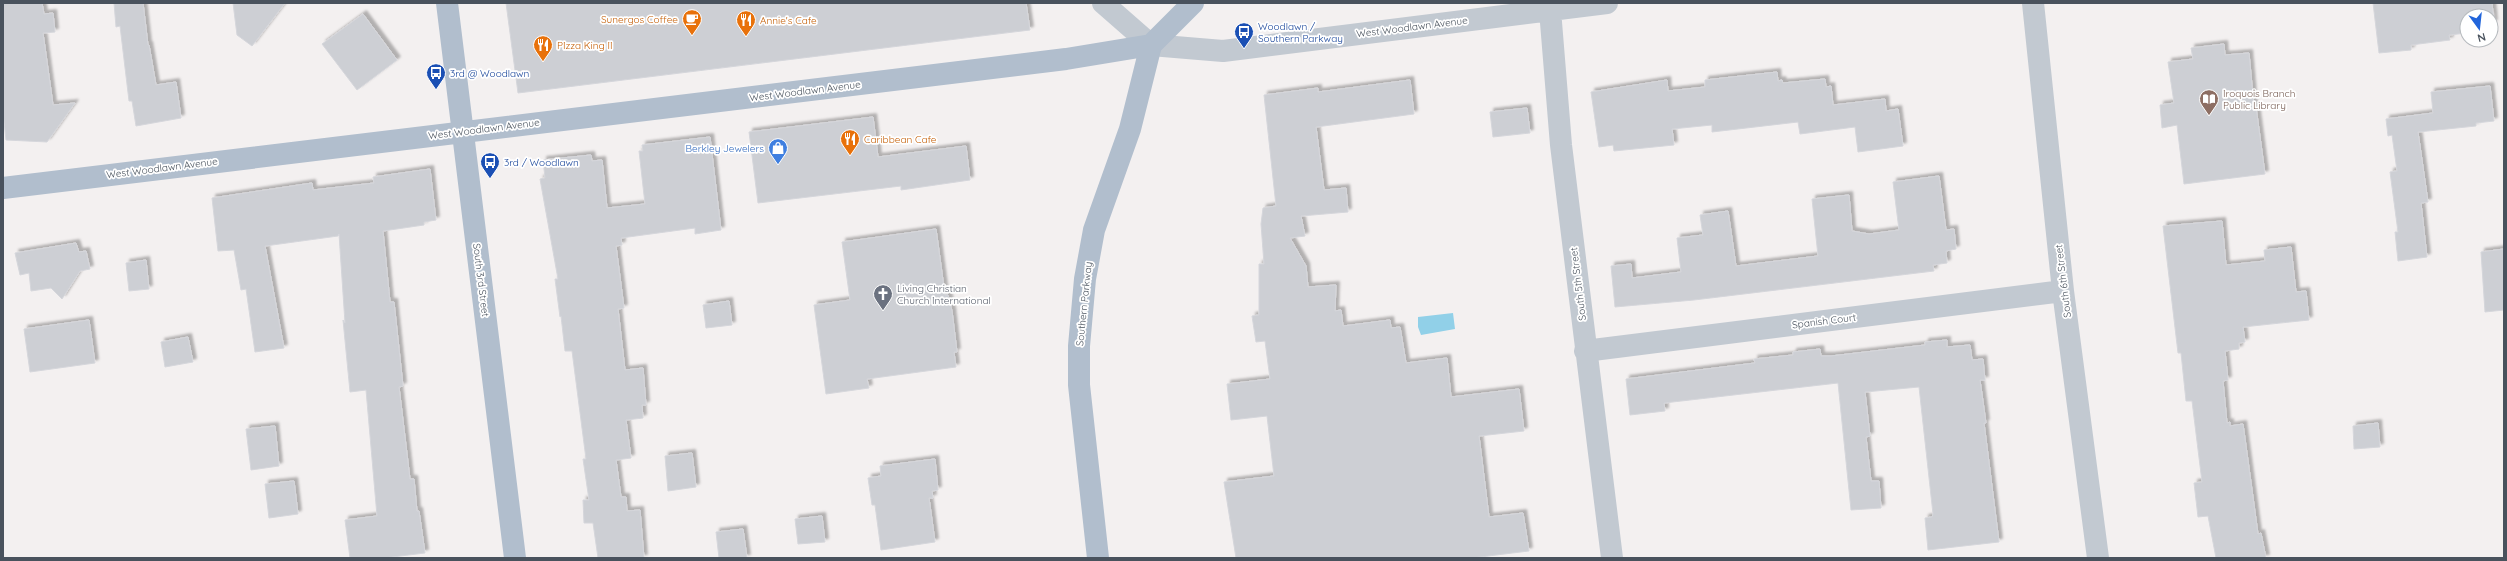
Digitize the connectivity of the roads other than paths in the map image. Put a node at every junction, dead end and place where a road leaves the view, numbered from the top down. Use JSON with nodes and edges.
{"nodes":[{"id":1,"x":446,"y":3,"type":"edge"},
{"id":2,"x":1103,"y":3,"type":"edge"},
{"id":3,"x":1192,"y":3,"type":"edge"},
{"id":4,"x":1607,"y":3,"type":"edge"},
{"id":5,"x":2033,"y":3,"type":"edge"},
{"id":6,"x":1550,"y":10,"type":"junction"},
{"id":7,"x":1150,"y":45,"type":"junction"},
{"id":8,"x":462,"y":132,"type":"junction"},
{"id":9,"x":3,"y":188,"type":"edge"},
{"id":10,"x":2063,"y":291,"type":"junction"},
{"id":11,"x":1585,"y":351,"type":"junction"},
{"id":12,"x":514,"y":558,"type":"edge"},
{"id":13,"x":1098,"y":558,"type":"edge"},
{"id":14,"x":1612,"y":558,"type":"edge"},
{"id":15,"x":2098,"y":558,"type":"edge"}],
"edges":[{"from":1,"to":8,"type":"main road","name":"South 3rd Street"},
{"from":2,"to":7,"type":"street"},
{"from":3,"to":7,"type":"main road"},
{"from":4,"to":6,"type":"street","name":"West Woodlawn Avenue"},
{"from":5,"to":10,"type":"street","name":"South 6th Street"},
{"from":6,"to":7,"type":"street","name":"West Woodlawn Avenue"},
{"from":6,"to":11,"type":"street","name":"South 5th Street"},
{"from":7,"to":8,"type":"main road","name":"West Woodlawn Avenue"},
{"from":7,"to":13,"type":"main road","name":"Southern Parkway"},
{"from":8,"to":9,"type":"main road","name":"West Woodlawn Avenue"},
{"from":8,"to":12,"type":"main road","name":"South 3rd Street"},
{"from":10,"to":11,"type":"street","name":"Spanish Court"},
{"from":10,"to":15,"type":"street","name":"South 6th Street"},
{"from":11,"to":14,"type":"street","name":"South 5th Street"}]}
